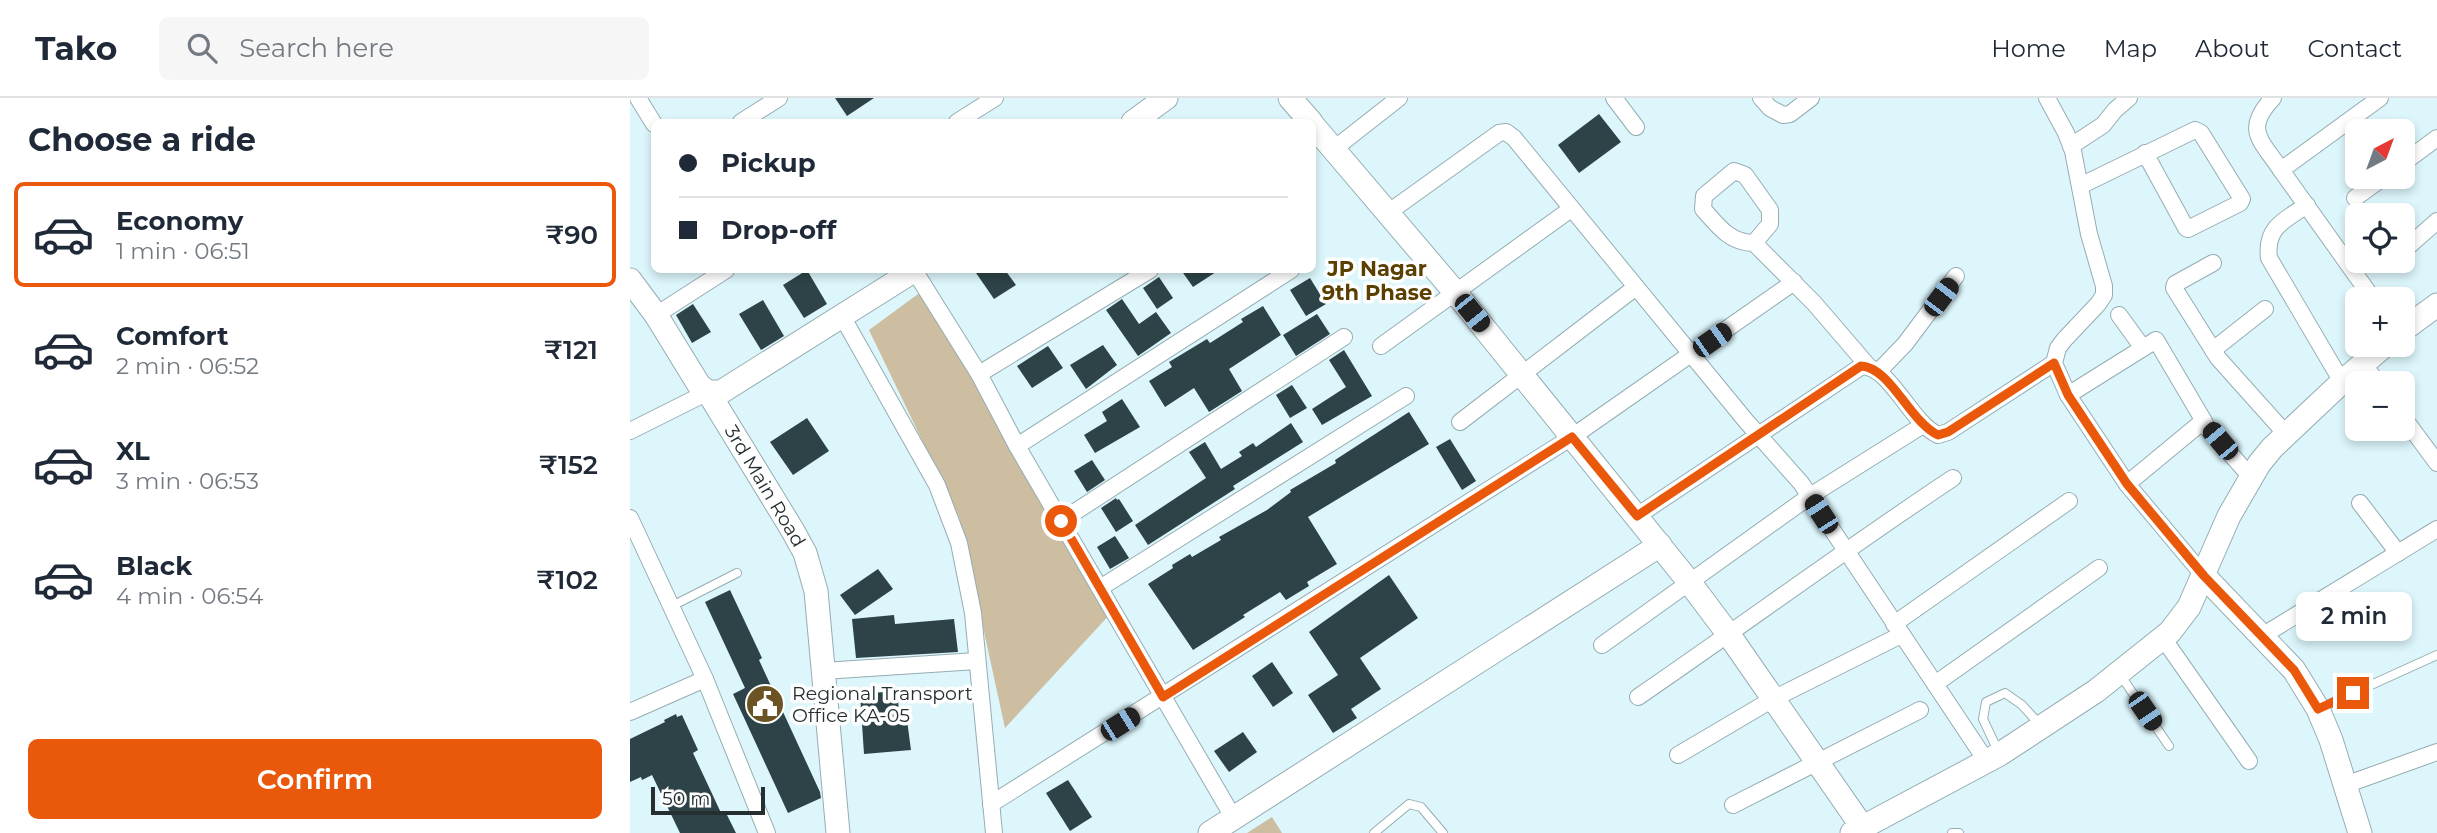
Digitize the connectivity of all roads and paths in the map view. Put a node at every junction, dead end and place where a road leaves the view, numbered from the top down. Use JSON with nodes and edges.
{"nodes":[{"id":1,"x":779,"y":98,"type":"edge"},
{"id":2,"x":995,"y":98,"type":"edge"},
{"id":3,"x":1166,"y":98,"type":"edge"},
{"id":4,"x":1290,"y":98,"type":"edge"},
{"id":5,"x":1399,"y":98,"type":"edge"},
{"id":6,"x":1614,"y":98,"type":"edge"},
{"id":7,"x":1762,"y":98,"type":"edge"},
{"id":8,"x":1811,"y":98,"type":"edge"},
{"id":9,"x":2047,"y":98,"type":"edge"},
{"id":10,"x":2129,"y":98,"type":"edge"},
{"id":11,"x":2273,"y":98,"type":"edge"},
{"id":12,"x":2380,"y":98,"type":"edge"},
{"id":13,"x":640,"y":99,"type":"edge"},
{"id":14,"x":651,"y":119,"type":"edge"},
{"id":15,"x":746,"y":119,"type":"edge"},
{"id":16,"x":962,"y":119,"type":"edge"},
{"id":17,"x":1137,"y":119,"type":"edge"},
{"id":18,"x":1308,"y":119,"type":"edge"},
{"id":19,"x":1636,"y":127,"type":"dead end"},
{"id":20,"x":1316,"y":128,"type":"edge"},
{"id":21,"x":2437,"y":138,"type":"edge"},
{"id":22,"x":2071,"y":146,"type":"junction"},
{"id":23,"x":1334,"y":149,"type":"junction"},
{"id":24,"x":2145,"y":153,"type":"junction"},
{"id":25,"x":2415,"y":154,"type":"edge"},
{"id":26,"x":2281,"y":170,"type":"junction"},
{"id":27,"x":2080,"y":186,"type":"junction"},
{"id":28,"x":2367,"y":189,"type":"edge"},
{"id":29,"x":2355,"y":198,"type":"dead end"},
{"id":30,"x":2307,"y":205,"type":"junction"},
{"id":31,"x":1571,"y":209,"type":"junction"},
{"id":32,"x":1389,"y":212,"type":"junction"},
{"id":33,"x":2437,"y":221,"type":"edge"},
{"id":34,"x":2415,"y":240,"type":"edge"},
{"id":35,"x":1754,"y":243,"type":"junction"},
{"id":36,"x":2213,"y":263,"type":"dead end"},
{"id":37,"x":721,"y":273,"type":"edge"},
{"id":38,"x":909,"y":273,"type":"edge"},
{"id":39,"x":916,"y":273,"type":"edge"},
{"id":40,"x":1145,"y":273,"type":"edge"},
{"id":41,"x":1286,"y":273,"type":"edge"},
{"id":42,"x":1956,"y":276,"type":"dead end"},
{"id":43,"x":630,"y":280,"type":"edge"},
{"id":44,"x":1794,"y":282,"type":"junction"},
{"id":45,"x":1636,"y":287,"type":"junction"},
{"id":46,"x":2365,"y":287,"type":"edge"},
{"id":47,"x":1455,"y":292,"type":"junction"},
{"id":48,"x":2265,"y":309,"type":"dead end"},
{"id":49,"x":2435,"y":310,"type":"edge"},
{"id":50,"x":656,"y":315,"type":"junction"},
{"id":51,"x":2119,"y":315,"type":"dead end"},
{"id":52,"x":842,"y":316,"type":"junction"},
{"id":53,"x":2415,"y":322,"type":"edge"},
{"id":54,"x":1344,"y":337,"type":"dead end"},
{"id":55,"x":1381,"y":346,"type":"dead end"},
{"id":56,"x":2143,"y":348,"type":"junction"},
{"id":57,"x":2213,"y":350,"type":"junction"},
{"id":58,"x":1692,"y":355,"type":"junction"},
{"id":59,"x":2371,"y":357,"type":"edge"},
{"id":60,"x":2054,"y":363,"type":"junction"},
{"id":61,"x":2363,"y":364,"type":"junction"},
{"id":62,"x":1874,"y":369,"type":"junction"},
{"id":63,"x":2369,"y":371,"type":"edge"},
{"id":64,"x":979,"y":374,"type":"junction"},
{"id":65,"x":1521,"y":374,"type":"junction"},
{"id":66,"x":2342,"y":382,"type":"junction"},
{"id":67,"x":708,"y":392,"type":"junction"},
{"id":68,"x":2068,"y":395,"type":"junction"},
{"id":69,"x":1406,"y":396,"type":"dead end"},
{"id":70,"x":1460,"y":422,"type":"dead end"},
{"id":71,"x":2205,"y":423,"type":"junction"},
{"id":72,"x":1923,"y":425,"type":"junction"},
{"id":73,"x":630,"y":431,"type":"edge"},
{"id":74,"x":2415,"y":433,"type":"edge"},
{"id":75,"x":2287,"y":434,"type":"junction"},
{"id":76,"x":1760,"y":435,"type":"junction"},
{"id":77,"x":1572,"y":437,"type":"junction"},
{"id":78,"x":1017,"y":446,"type":"junction"},
{"id":79,"x":2437,"y":463,"type":"edge"},
{"id":80,"x":2251,"y":477,"type":"junction"},
{"id":81,"x":1953,"y":478,"type":"dead end"},
{"id":82,"x":2127,"y":484,"type":"junction"},
{"id":83,"x":1810,"y":496,"type":"junction"},
{"id":84,"x":2069,"y":501,"type":"dead end"},
{"id":85,"x":2360,"y":503,"type":"dead end"},
{"id":86,"x":1637,"y":516,"type":"junction"},
{"id":87,"x":630,"y":518,"type":"edge"},
{"id":88,"x":1061,"y":521,"type":"junction"},
{"id":89,"x":2437,"y":529,"type":"edge"},
{"id":90,"x":1660,"y":545,"type":"junction"},
{"id":91,"x":1845,"y":550,"type":"junction"},
{"id":92,"x":2398,"y":553,"type":"junction"},
{"id":93,"x":2099,"y":568,"type":"dead end"},
{"id":94,"x":737,"y":573,"type":"dead end"},
{"id":95,"x":2204,"y":576,"type":"junction"},
{"id":96,"x":1690,"y":583,"type":"junction"},
{"id":97,"x":1100,"y":588,"type":"junction"},
{"id":98,"x":672,"y":606,"type":"junction"},
{"id":99,"x":1898,"y":629,"type":"junction"},
{"id":100,"x":1729,"y":635,"type":"junction"},
{"id":101,"x":2262,"y":636,"type":"junction"},
{"id":102,"x":2163,"y":638,"type":"junction"},
{"id":103,"x":1602,"y":645,"type":"dead end"},
{"id":104,"x":2437,"y":655,"type":"edge"},
{"id":105,"x":977,"y":661,"type":"junction"},
{"id":106,"x":823,"y":671,"type":"junction"},
{"id":107,"x":2120,"y":673,"type":"junction"},
{"id":108,"x":705,"y":679,"type":"junction"},
{"id":109,"x":1934,"y":684,"type":"junction"},
{"id":110,"x":1163,"y":697,"type":"junction"},
{"id":111,"x":1638,"y":698,"type":"dead end"},
{"id":112,"x":1773,"y":699,"type":"junction"},
{"id":113,"x":1920,"y":709,"type":"dead end"},
{"id":114,"x":2318,"y":709,"type":"junction"},
{"id":115,"x":630,"y":712,"type":"edge"},
{"id":116,"x":2042,"y":726,"type":"junction"},
{"id":117,"x":2169,"y":746,"type":"dead end"},
{"id":118,"x":2437,"y":752,"type":"edge"},
{"id":119,"x":1678,"y":755,"type":"dead end"},
{"id":120,"x":1993,"y":758,"type":"junction"},
{"id":121,"x":1816,"y":761,"type":"junction"},
{"id":122,"x":2249,"y":761,"type":"dead end"},
{"id":123,"x":2345,"y":785,"type":"junction"},
{"id":124,"x":991,"y":804,"type":"junction"},
{"id":125,"x":1733,"y":805,"type":"dead end"},
{"id":126,"x":1233,"y":817,"type":"junction"},
{"id":127,"x":1857,"y":831,"type":"edge"},
{"id":128,"x":767,"y":833,"type":"edge"},
{"id":129,"x":838,"y":833,"type":"edge"},
{"id":130,"x":995,"y":833,"type":"edge"},
{"id":131,"x":1210,"y":833,"type":"edge"},
{"id":132,"x":1374,"y":833,"type":"edge"},
{"id":133,"x":1443,"y":833,"type":"edge"},
{"id":134,"x":1952,"y":833,"type":"edge"},
{"id":135,"x":1959,"y":833,"type":"edge"},
{"id":136,"x":2360,"y":833,"type":"edge"}],
"edges":[{"from":1,"to":15,"type":"street"},
{"from":2,"to":16,"type":"street"},
{"from":3,"to":17,"type":"street"},
{"from":4,"to":18,"type":"street"},
{"from":5,"to":23,"type":"street"},
{"from":6,"to":19,"type":"street"},
{"from":7,"to":8,"type":"street"},
{"from":9,"to":22,"type":"street"},
{"from":10,"to":22,"type":"street"},
{"from":11,"to":26,"type":"street"},
{"from":12,"to":26,"type":"street"},
{"from":13,"to":14,"type":"street"},
{"from":20,"to":23,"type":"street"},
{"from":21,"to":25,"type":"street"},
{"from":22,"to":27,"type":"street"},
{"from":23,"to":32,"type":"street"},
{"from":24,"to":24,"type":"street"},
{"from":24,"to":27,"type":"street"},
{"from":26,"to":30,"type":"street"},
{"from":27,"to":60,"type":"street"},
{"from":28,"to":29,"type":"street"},
{"from":30,"to":46,"type":"street"},
{"from":30,"to":66,"type":"street"},
{"from":31,"to":32,"type":"street"},
{"from":31,"to":45,"type":"street"},
{"from":31,"to":47,"type":"street"},
{"from":32,"to":47,"type":"street"},
{"from":33,"to":34,"type":"street"},
{"from":35,"to":35,"type":"street"},
{"from":35,"to":44,"type":"street"},
{"from":36,"to":57,"type":"street"},
{"from":37,"to":50,"type":"street"},
{"from":38,"to":52,"type":"street"},
{"from":39,"to":64,"type":"street"},
{"from":40,"to":64,"type":"street"},
{"from":41,"to":78,"type":"street"},
{"from":42,"to":62,"type":"street"},
{"from":43,"to":50,"type":"street","name":"3rd Main Road"},
{"from":44,"to":58,"type":"street"},
{"from":44,"to":62,"type":"street"},
{"from":45,"to":58,"type":"street"},
{"from":45,"to":65,"type":"street"},
{"from":47,"to":55,"type":"street"},
{"from":47,"to":65,"type":"street"},
{"from":48,"to":57,"type":"street"},
{"from":49,"to":53,"type":"street"},
{"from":50,"to":67,"type":"street","name":"3rd Main Road"},
{"from":51,"to":56,"type":"street"},
{"from":52,"to":67,"type":"street"},
{"from":52,"to":105,"type":"street"},
{"from":54,"to":88,"type":"street"},
{"from":56,"to":68,"type":"street"},
{"from":56,"to":71,"type":"street"},
{"from":57,"to":75,"type":"street"},
{"from":58,"to":76,"type":"street"},
{"from":58,"to":77,"type":"street"},
{"from":59,"to":61,"type":"street"},
{"from":60,"to":68,"type":"street"},
{"from":60,"to":72,"type":"street"},
{"from":61,"to":63,"type":"street"},
{"from":61,"to":66,"type":"street"},
{"from":62,"to":72,"type":"street"},
{"from":62,"to":76,"type":"street"},
{"from":64,"to":78,"type":"street"},
{"from":65,"to":70,"type":"street"},
{"from":65,"to":77,"type":"street"},
{"from":66,"to":75,"type":"street"},
{"from":67,"to":73,"type":"street"},
{"from":67,"to":106,"type":"street","name":"3rd Main Road"},
{"from":68,"to":82,"type":"street"},
{"from":69,"to":97,"type":"street"},
{"from":71,"to":80,"type":"street"},
{"from":71,"to":82,"type":"street"},
{"from":72,"to":83,"type":"street"},
{"from":74,"to":79,"type":"street"},
{"from":75,"to":80,"type":"street"},
{"from":76,"to":83,"type":"street"},
{"from":76,"to":86,"type":"street"},
{"from":77,"to":86,"type":"street"},
{"from":77,"to":110,"type":"street"},
{"from":78,"to":88,"type":"street"},
{"from":80,"to":95,"type":"street"},
{"from":81,"to":91,"type":"street"},
{"from":82,"to":95,"type":"street"},
{"from":83,"to":91,"type":"street"},
{"from":83,"to":96,"type":"street"},
{"from":84,"to":99,"type":"street"},
{"from":85,"to":92,"type":"street"},
{"from":86,"to":90,"type":"street"},
{"from":87,"to":98,"type":"street"},
{"from":88,"to":97,"type":"street"},
{"from":89,"to":92,"type":"street"},
{"from":90,"to":96,"type":"street"},
{"from":90,"to":126,"type":"street"},
{"from":91,"to":99,"type":"street"},
{"from":91,"to":100,"type":"street"},
{"from":92,"to":101,"type":"street"},
{"from":93,"to":109,"type":"street"},
{"from":94,"to":98,"type":"lane"},
{"from":95,"to":101,"type":"street"},
{"from":95,"to":102,"type":"street"},
{"from":96,"to":100,"type":"street"},
{"from":96,"to":103,"type":"street"},
{"from":97,"to":110,"type":"street"},
{"from":98,"to":108,"type":"street"},
{"from":99,"to":109,"type":"street"},
{"from":99,"to":112,"type":"street"},
{"from":100,"to":111,"type":"street"},
{"from":100,"to":112,"type":"street"},
{"from":101,"to":114,"type":"street"},
{"from":102,"to":107,"type":"street"},
{"from":102,"to":122,"type":"street"},
{"from":104,"to":114,"type":"lane"},
{"from":105,"to":106,"type":"street"},
{"from":105,"to":124,"type":"street"},
{"from":106,"to":129,"type":"street","name":"3rd Main Road"},
{"from":107,"to":116,"type":"street"},
{"from":107,"to":117,"type":"lane"},
{"from":108,"to":115,"type":"street"},
{"from":108,"to":128,"type":"street"},
{"from":109,"to":120,"type":"street"},
{"from":110,"to":124,"type":"street"},
{"from":110,"to":126,"type":"street"},
{"from":112,"to":119,"type":"street"},
{"from":112,"to":121,"type":"street"},
{"from":113,"to":121,"type":"street"},
{"from":114,"to":123,"type":"street"},
{"from":116,"to":120,"type":"street"},
{"from":116,"to":120,"type":"lane"},
{"from":118,"to":123,"type":"street"},
{"from":120,"to":127,"type":"street"},
{"from":121,"to":125,"type":"street"},
{"from":121,"to":127,"type":"street"},
{"from":123,"to":136,"type":"street"},
{"from":124,"to":130,"type":"street"},
{"from":126,"to":131,"type":"street"},
{"from":132,"to":133,"type":"lane"},
{"from":134,"to":135,"type":"lane"}]}
